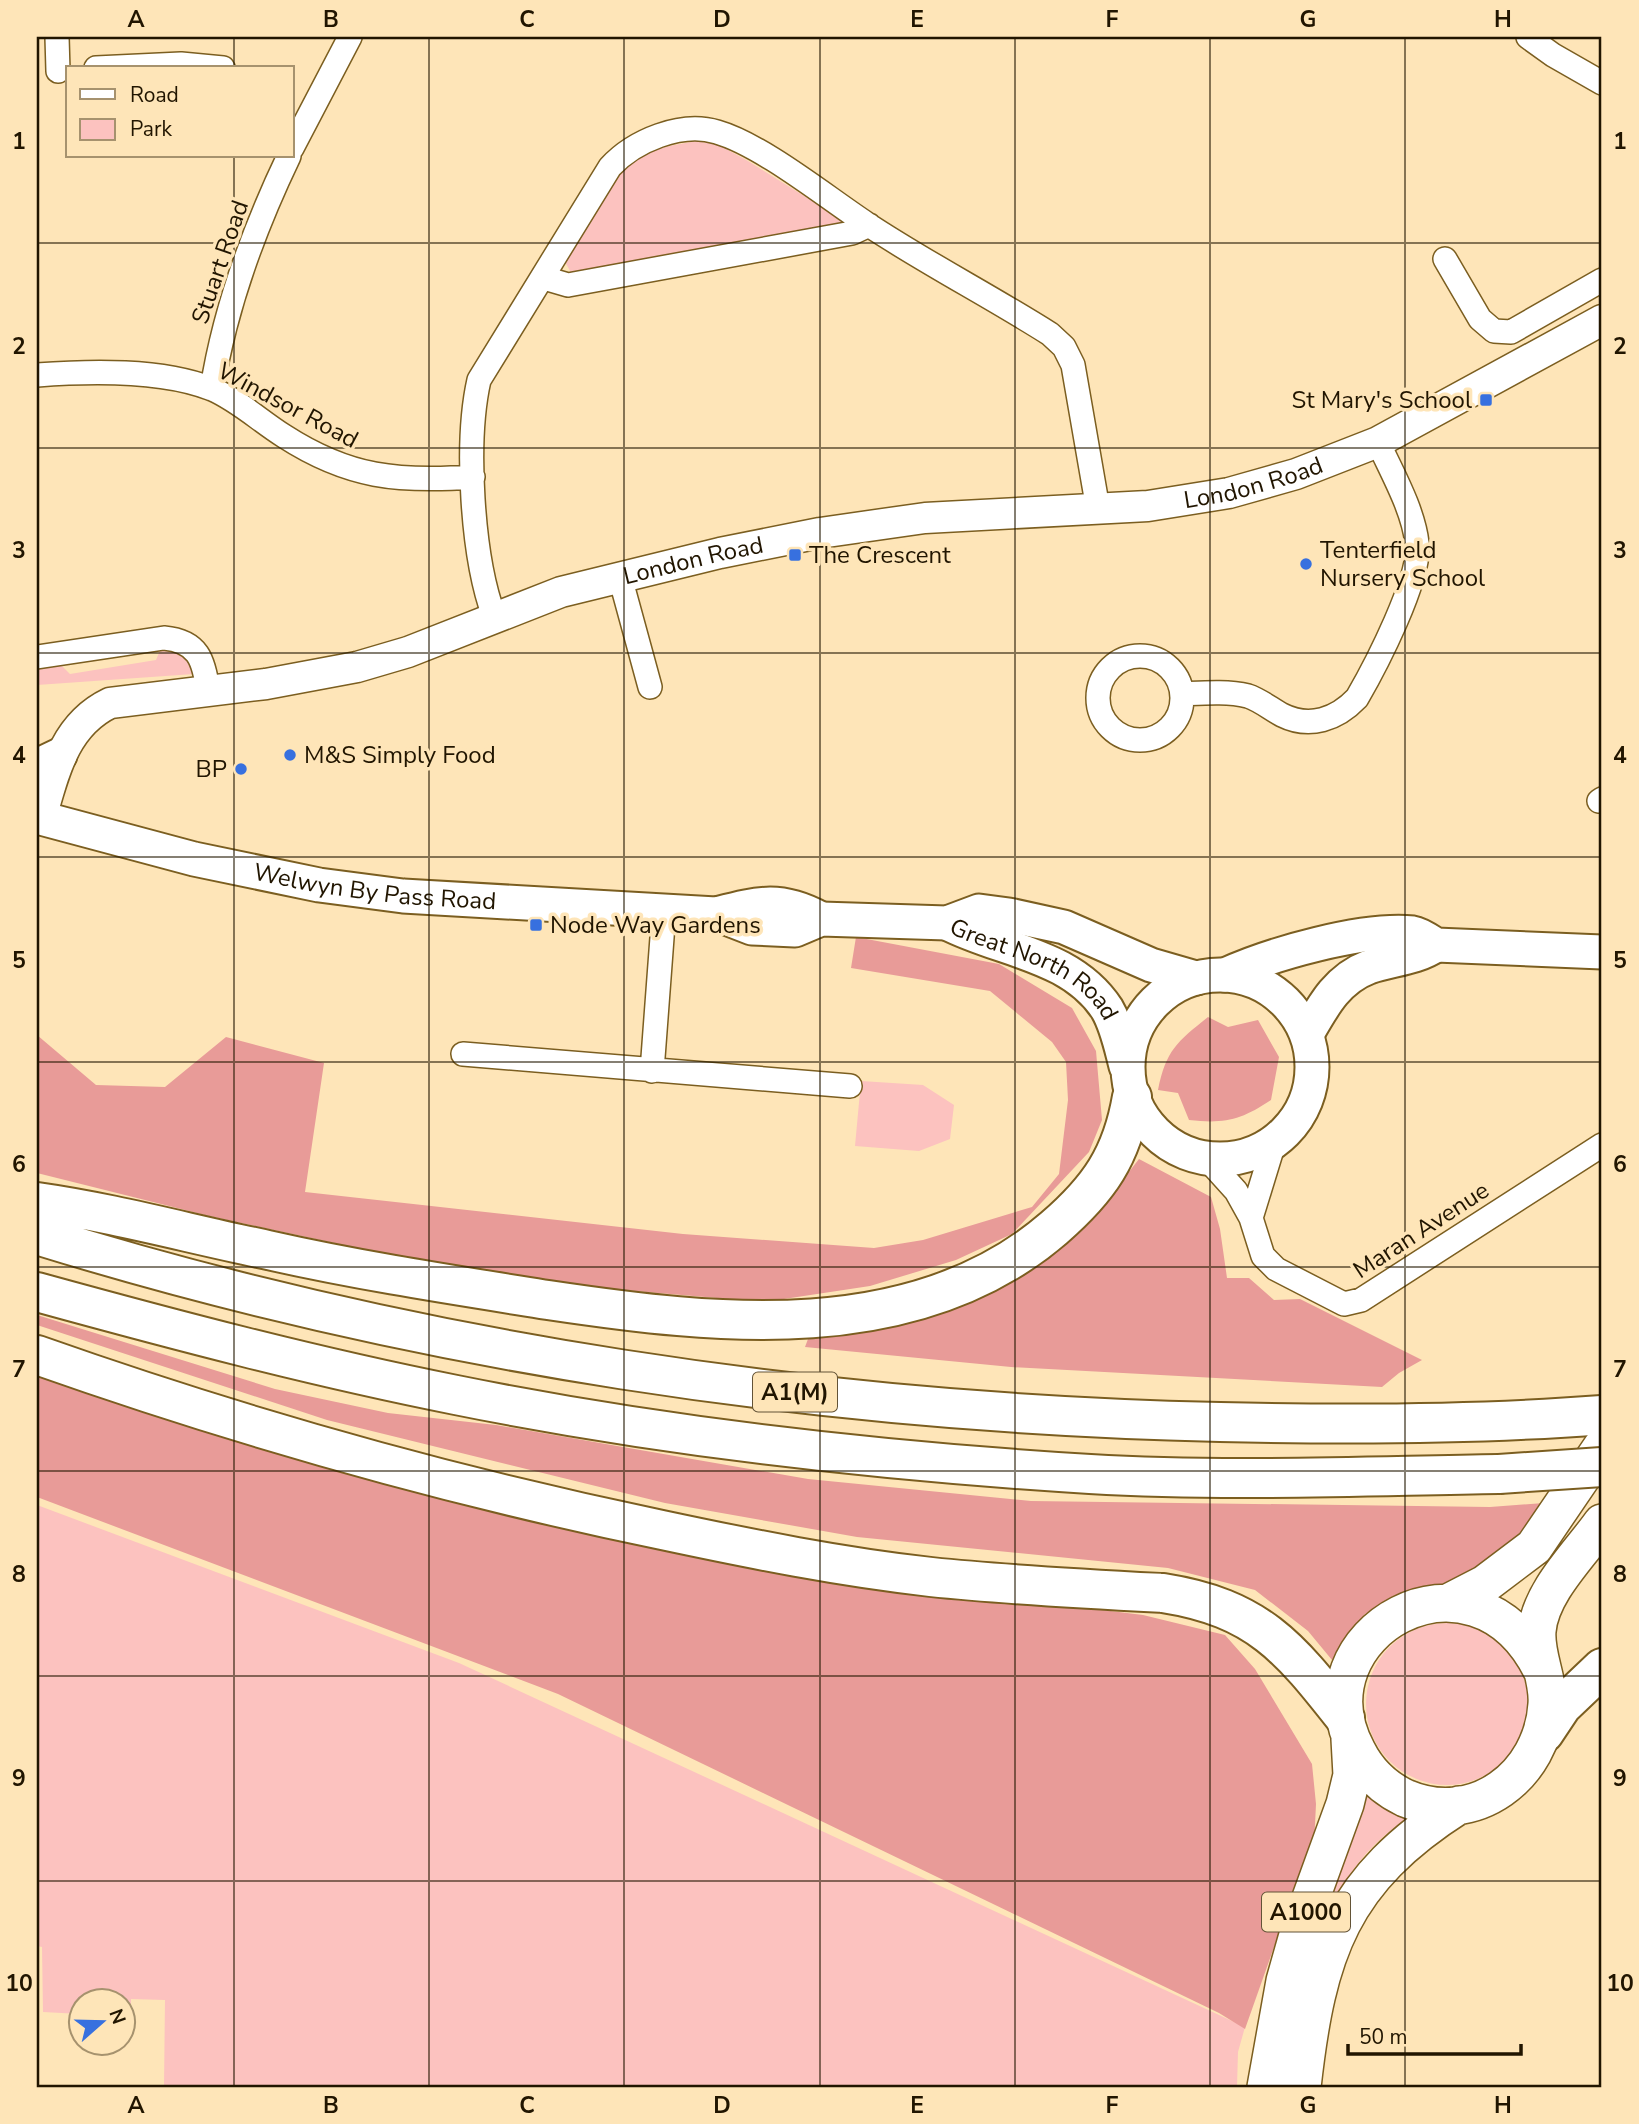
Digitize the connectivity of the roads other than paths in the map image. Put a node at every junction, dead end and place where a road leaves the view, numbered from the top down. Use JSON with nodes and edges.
{"nodes":[{"id":1,"x":57,"y":37,"type":"edge"},
{"id":2,"x":350,"y":37,"type":"edge"},
{"id":3,"x":1528,"y":37,"type":"edge"},
{"id":4,"x":138,"y":66,"type":"edge"},
{"id":5,"x":202,"y":66,"type":"edge"},
{"id":6,"x":54,"y":72,"type":"edge"},
{"id":7,"x":1602,"y":83,"type":"edge"},
{"id":8,"x":301,"y":105,"type":"edge"},
{"id":9,"x":294,"y":138,"type":"edge"},
{"id":10,"x":288,"y":158,"type":"edge"},
{"id":11,"x":869,"y":225,"type":"junction"},
{"id":12,"x":1445,"y":259,"type":"dead end"},
{"id":13,"x":544,"y":278,"type":"junction"},
{"id":14,"x":1602,"y":280,"type":"edge"},
{"id":15,"x":1601,"y":325,"type":"edge"},
{"id":16,"x":37,"y":375,"type":"edge"},
{"id":17,"x":212,"y":389,"type":"junction"},
{"id":18,"x":1377,"y":442,"type":"junction"},
{"id":19,"x":473,"y":477,"type":"junction"},
{"id":20,"x":1098,"y":509,"type":"junction"},
{"id":21,"x":620,"y":576,"type":"junction"},
{"id":22,"x":494,"y":616,"type":"junction"},
{"id":23,"x":37,"y":657,"type":"edge"},
{"id":24,"x":650,"y":687,"type":"dead end"},
{"id":25,"x":208,"y":691,"type":"junction"},
{"id":26,"x":1182,"y":694,"type":"dead end"},
{"id":27,"x":49,"y":761,"type":"edge"},
{"id":28,"x":39,"y":817,"type":"edge"},
{"id":29,"x":664,"y":911,"type":"junction"},
{"id":30,"x":947,"y":923,"type":"junction"},
{"id":31,"x":1436,"y":945,"type":"junction"},
{"id":32,"x":1602,"y":952,"type":"edge"},
{"id":33,"x":1210,"y":976,"type":"junction"},
{"id":34,"x":1307,"y":1034,"type":"junction"},
{"id":35,"x":463,"y":1054,"type":"dead end"},
{"id":36,"x":652,"y":1071,"type":"junction"},
{"id":37,"x":1130,"y":1084,"type":"junction"},
{"id":38,"x":850,"y":1086,"type":"dead end"},
{"id":39,"x":1273,"y":1143,"type":"junction"},
{"id":40,"x":1602,"y":1144,"type":"edge"},
{"id":41,"x":1209,"y":1160,"type":"junction"},
{"id":42,"x":37,"y":1202,"type":"edge"},
{"id":43,"x":1251,"y":1218,"type":"junction"},
{"id":44,"x":37,"y":1235,"type":"edge"},
{"id":45,"x":37,"y":1292,"type":"edge"},
{"id":46,"x":37,"y":1355,"type":"edge"},
{"id":47,"x":1585,"y":1416,"type":"edge"},
{"id":48,"x":1602,"y":1447,"type":"edge"},
{"id":49,"x":1602,"y":1467,"type":"edge"},
{"id":50,"x":1602,"y":1523,"type":"edge"},
{"id":51,"x":1451,"y":1602,"type":"junction"},
{"id":52,"x":1602,"y":1668,"type":"edge"},
{"id":53,"x":1542,"y":1670,"type":"junction"},
{"id":54,"x":1348,"y":1728,"type":"junction"},
{"id":55,"x":1544,"y":1733,"type":"junction"},
{"id":56,"x":1460,"y":1805,"type":"junction"},
{"id":57,"x":1266,"y":2087,"type":"edge"},
{"id":58,"x":1302,"y":2087,"type":"edge"}],
"edges":[{"from":1,"to":6,"type":"street"},
{"from":2,"to":8,"type":"street"},
{"from":3,"to":7,"type":"street"},
{"from":4,"to":5,"type":"street"},
{"from":8,"to":9,"type":"street"},
{"from":10,"to":17,"type":"street","name":"Stuart Road"},
{"from":11,"to":13,"type":"street"},
{"from":11,"to":13,"type":"street"},
{"from":11,"to":20,"type":"street"},
{"from":12,"to":14,"type":"street"},
{"from":13,"to":19,"type":"street"},
{"from":15,"to":18,"type":"street","name":"London Road"},
{"from":16,"to":17,"type":"street","name":"Windsor Road"},
{"from":17,"to":19,"type":"street","name":"Windsor Road"},
{"from":18,"to":20,"type":"street","name":"London Road"},
{"from":18,"to":26,"type":"street"},
{"from":19,"to":22,"type":"street"},
{"from":20,"to":21,"type":"street","name":"London Road"},
{"from":21,"to":22,"type":"street","name":"London Road"},
{"from":21,"to":24,"type":"street"},
{"from":22,"to":25,"type":"street","name":"London Road"},
{"from":23,"to":25,"type":"street"},
{"from":25,"to":27,"type":"street","name":"London Road"},
{"from":27,"to":28,"type":"street","name":"London Road"},
{"from":28,"to":29,"type":"main road","name":"Welwyn By Pass Road"},
{"from":29,"to":30,"type":"main road","name":"Welwyn By Pass Road"},
{"from":29,"to":36,"type":"street"},
{"from":30,"to":33,"type":"main road","name":"Great North Road"},
{"from":30,"to":37,"type":"main road","name":"Great North Road"},
{"from":31,"to":32,"type":"main road"},
{"from":31,"to":33,"type":"main road"},
{"from":31,"to":34,"type":"main road"},
{"from":33,"to":34,"type":"main road"},
{"from":33,"to":37,"type":"main road"},
{"from":34,"to":39,"type":"main road"},
{"from":35,"to":36,"type":"street"},
{"from":36,"to":38,"type":"street"},
{"from":37,"to":41,"type":"main road"},
{"from":37,"to":42,"type":"highway"},
{"from":39,"to":41,"type":"main road"},
{"from":39,"to":43,"type":"street"},
{"from":40,"to":43,"type":"street","name":"Maran Avenue"},
{"from":41,"to":43,"type":"street","name":"Maran Avenue"},
{"from":44,"to":47,"type":"highway","number":"A1(M)"},
{"from":45,"to":49,"type":"highway","number":"A1(M)","bridge":true},
{"from":46,"to":54,"type":"highway"},
{"from":48,"to":51,"type":"main road"},
{"from":50,"to":53,"type":"main road"},
{"from":51,"to":53,"type":"main road"},
{"from":51,"to":54,"type":"main road"},
{"from":52,"to":55,"type":"highway"},
{"from":53,"to":55,"type":"main road"},
{"from":54,"to":56,"type":"main road"},
{"from":54,"to":57,"type":"main road","number":"A1000"},
{"from":55,"to":56,"type":"main road"},
{"from":56,"to":58,"type":"main road","number":"A1000"}]}
